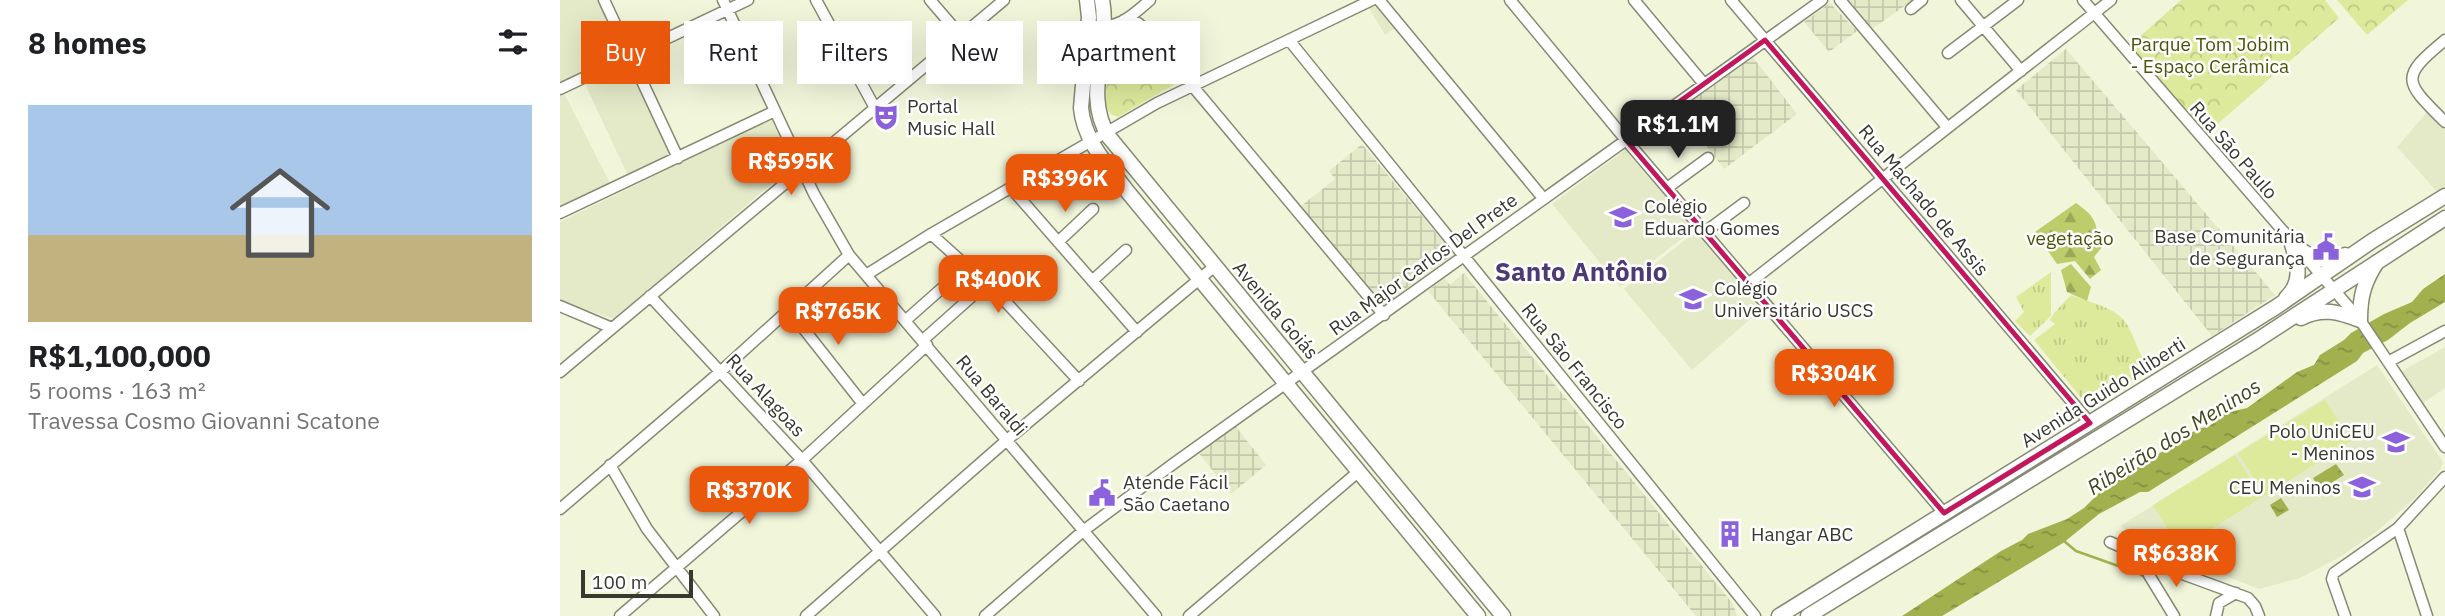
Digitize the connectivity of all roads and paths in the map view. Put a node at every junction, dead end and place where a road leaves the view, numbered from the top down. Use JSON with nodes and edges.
{"nodes":[{"id":1,"x":604,"y":0,"type":"edge"},
{"id":2,"x":748,"y":0,"type":"edge"},
{"id":3,"x":816,"y":0,"type":"edge"},
{"id":4,"x":930,"y":0,"type":"edge"},
{"id":5,"x":1004,"y":0,"type":"edge"},
{"id":6,"x":1087,"y":0,"type":"edge"},
{"id":7,"x":1102,"y":0,"type":"edge"},
{"id":8,"x":1150,"y":0,"type":"edge"},
{"id":9,"x":1372,"y":0,"type":"edge"},
{"id":10,"x":1379,"y":0,"type":"edge"},
{"id":11,"x":1510,"y":0,"type":"edge"},
{"id":12,"x":1634,"y":0,"type":"edge"},
{"id":13,"x":1731,"y":0,"type":"edge"},
{"id":14,"x":1822,"y":0,"type":"edge"},
{"id":15,"x":1840,"y":0,"type":"edge"},
{"id":16,"x":1922,"y":0,"type":"edge"},
{"id":17,"x":1961,"y":0,"type":"edge"},
{"id":18,"x":2018,"y":0,"type":"edge"},
{"id":19,"x":2082,"y":0,"type":"edge"},
{"id":20,"x":2111,"y":0,"type":"edge"},
{"id":21,"x":725,"y":5,"type":"edge"},
{"id":22,"x":1139,"y":9,"type":"junction"},
{"id":23,"x":1911,"y":9,"type":"dead end"},
{"id":24,"x":2095,"y":15,"type":"junction"},
{"id":25,"x":1124,"y":20,"type":"joint"},
{"id":26,"x":614,"y":21,"type":"edge"},
{"id":27,"x":948,"y":21,"type":"edge"},
{"id":28,"x":979,"y":21,"type":"edge"},
{"id":29,"x":1088,"y":21,"type":"edge"},
{"id":30,"x":1104,"y":21,"type":"edge"},
{"id":31,"x":1129,"y":21,"type":"edge"},
{"id":32,"x":1138,"y":21,"type":"edge"},
{"id":33,"x":1983,"y":26,"type":"junction"},
{"id":34,"x":670,"y":36,"type":"edge"},
{"id":35,"x":1289,"y":40,"type":"junction"},
{"id":36,"x":1765,"y":40,"type":"junction"},
{"id":37,"x":2445,"y":40,"type":"edge"},
{"id":38,"x":1948,"y":53,"type":"dead end"},
{"id":39,"x":926,"y":65,"type":"edge"},
{"id":40,"x":2021,"y":71,"type":"junction"},
{"id":41,"x":581,"y":80,"type":"edge"},
{"id":42,"x":644,"y":84,"type":"edge"},
{"id":43,"x":1083,"y":84,"type":"edge"},
{"id":44,"x":1098,"y":84,"type":"edge"},
{"id":45,"x":1704,"y":84,"type":"junction"},
{"id":46,"x":1193,"y":85,"type":"junction"},
{"id":47,"x":560,"y":89,"type":"edge"},
{"id":48,"x":875,"y":108,"type":"junction"},
{"id":49,"x":775,"y":111,"type":"junction"},
{"id":50,"x":2445,"y":122,"type":"edge"},
{"id":51,"x":1947,"y":127,"type":"junction"},
{"id":52,"x":1105,"y":132,"type":"junction"},
{"id":53,"x":1626,"y":140,"type":"junction"},
{"id":54,"x":1090,"y":141,"type":"junction"},
{"id":55,"x":678,"y":158,"type":"junction"},
{"id":56,"x":1708,"y":158,"type":"dead end"},
{"id":57,"x":801,"y":168,"type":"junction"},
{"id":58,"x":1883,"y":178,"type":"junction"},
{"id":59,"x":1011,"y":188,"type":"junction"},
{"id":60,"x":1667,"y":188,"type":"junction"},
{"id":61,"x":2445,"y":196,"type":"edge"},
{"id":62,"x":1543,"y":198,"type":"junction"},
{"id":63,"x":1744,"y":203,"type":"dead end"},
{"id":64,"x":1093,"y":209,"type":"dead end"},
{"id":65,"x":560,"y":213,"type":"edge"},
{"id":66,"x":2445,"y":218,"type":"edge"},
{"id":67,"x":2396,"y":227,"type":"junction"},
{"id":68,"x":1705,"y":232,"type":"junction"},
{"id":69,"x":932,"y":234,"type":"junction"},
{"id":70,"x":2372,"y":241,"type":"junction"},
{"id":71,"x":1058,"y":242,"type":"junction"},
{"id":72,"x":2406,"y":242,"type":"junction"},
{"id":73,"x":2292,"y":244,"type":"junction"},
{"id":74,"x":1126,"y":250,"type":"dead end"},
{"id":75,"x":849,"y":255,"type":"junction"},
{"id":76,"x":1464,"y":255,"type":"junction"},
{"id":77,"x":2379,"y":259,"type":"junction"},
{"id":78,"x":967,"y":266,"type":"junction"},
{"id":79,"x":1215,"y":266,"type":"junction"},
{"id":80,"x":866,"y":275,"type":"junction"},
{"id":81,"x":2323,"y":276,"type":"junction"},
{"id":82,"x":1200,"y":279,"type":"junction"},
{"id":83,"x":1092,"y":281,"type":"junction"},
{"id":84,"x":987,"y":283,"type":"junction"},
{"id":85,"x":1748,"y":284,"type":"junction"},
{"id":86,"x":2334,"y":289,"type":"junction"},
{"id":87,"x":650,"y":296,"type":"junction"},
{"id":88,"x":560,"y":306,"type":"edge"},
{"id":89,"x":2276,"y":307,"type":"junction"},
{"id":90,"x":788,"y":309,"type":"junction"},
{"id":91,"x":1384,"y":315,"type":"junction"},
{"id":92,"x":906,"y":320,"type":"junction"},
{"id":93,"x":2361,"y":321,"type":"junction"},
{"id":94,"x":612,"y":328,"type":"junction"},
{"id":95,"x":2445,"y":331,"type":"edge"},
{"id":96,"x":1138,"y":332,"type":"junction"},
{"id":97,"x":2256,"y":341,"type":"junction"},
{"id":98,"x":925,"y":343,"type":"junction"},
{"id":99,"x":2189,"y":362,"type":"junction"},
{"id":100,"x":2388,"y":362,"type":"junction"},
{"id":101,"x":560,"y":372,"type":"edge"},
{"id":102,"x":720,"y":372,"type":"junction"},
{"id":103,"x":1293,"y":378,"type":"junction"},
{"id":104,"x":2192,"y":380,"type":"junction"},
{"id":105,"x":1079,"y":381,"type":"junction"},
{"id":106,"x":863,"y":404,"type":"junction"},
{"id":107,"x":2090,"y":423,"type":"junction"},
{"id":108,"x":1007,"y":440,"type":"junction"},
{"id":109,"x":2445,"y":447,"type":"edge"},
{"id":110,"x":802,"y":460,"type":"junction"},
{"id":111,"x":610,"y":466,"type":"junction"},
{"id":112,"x":1358,"y":472,"type":"junction"},
{"id":113,"x":2445,"y":477,"type":"edge"},
{"id":114,"x":560,"y":509,"type":"edge"},
{"id":115,"x":1944,"y":513,"type":"junction"},
{"id":116,"x":2398,"y":528,"type":"junction"},
{"id":117,"x":1083,"y":531,"type":"junction"},
{"id":118,"x":2110,"y":542,"type":"dead end"},
{"id":119,"x":880,"y":551,"type":"junction"},
{"id":120,"x":676,"y":568,"type":"junction"},
{"id":121,"x":2148,"y":575,"type":"dead end"},
{"id":122,"x":2236,"y":593,"type":"junction"},
{"id":123,"x":628,"y":614,"type":"edge"},
{"id":124,"x":714,"y":616,"type":"edge"},
{"id":125,"x":806,"y":616,"type":"edge"},
{"id":126,"x":935,"y":616,"type":"edge"},
{"id":127,"x":985,"y":616,"type":"edge"},
{"id":128,"x":1156,"y":616,"type":"edge"},
{"id":129,"x":1189,"y":616,"type":"edge"},
{"id":130,"x":1478,"y":616,"type":"edge"},
{"id":131,"x":1503,"y":616,"type":"edge"},
{"id":132,"x":1755,"y":616,"type":"edge"},
{"id":133,"x":1779,"y":616,"type":"edge"},
{"id":134,"x":1808,"y":616,"type":"edge"},
{"id":135,"x":2174,"y":616,"type":"edge"},
{"id":136,"x":2216,"y":616,"type":"edge"},
{"id":137,"x":2259,"y":616,"type":"edge"},
{"id":138,"x":2345,"y":616,"type":"edge"},
{"id":139,"x":2427,"y":616,"type":"edge"}],
"edges":[{"from":1,"to":26,"type":"street"},
{"from":2,"to":21,"type":"street"},
{"from":3,"to":48,"type":"street"},
{"from":4,"to":27,"type":"street"},
{"from":5,"to":28,"type":"street"},
{"from":6,"to":29,"type":"main road","name":"Avenida Goiás"},
{"from":7,"to":30,"type":"main road","name":"Avenida Goiás"},
{"from":8,"to":22,"type":"street"},
{"from":9,"to":35,"type":"street"},
{"from":10,"to":62,"type":"street"},
{"from":11,"to":53,"type":"street"},
{"from":12,"to":45,"type":"street"},
{"from":13,"to":36,"type":"street","name":"Rua Machado de Assis"},
{"from":14,"to":36,"type":"street","name":"Rua Major Carlos Del Prete"},
{"from":15,"to":51,"type":"street"},
{"from":16,"to":23,"type":"street"},
{"from":17,"to":33,"type":"street"},
{"from":18,"to":33,"type":"street"},
{"from":19,"to":24,"type":"street","name":"Rua São Paulo"},
{"from":20,"to":24,"type":"street"},
{"from":21,"to":34,"type":"street"},
{"from":21,"to":49,"type":"street","name":"Rua Baraldi"},
{"from":22,"to":25,"type":"street"},
{"from":22,"to":32,"type":"street"},
{"from":24,"to":40,"type":"street"},
{"from":24,"to":73,"type":"street","name":"Rua São Paulo"},
{"from":25,"to":31,"type":"street"},
{"from":33,"to":38,"type":"street"},
{"from":33,"to":40,"type":"street"},
{"from":35,"to":46,"type":"street"},
{"from":35,"to":76,"type":"street","name":"Rua São Francisco"},
{"from":36,"to":45,"type":"street","name":"Rua Major Carlos Del Prete"},
{"from":36,"to":58,"type":"street","name":"Rua Machado de Assis"},
{"from":37,"to":50,"type":"street"},
{"from":39,"to":48,"type":"street"},
{"from":40,"to":51,"type":"street"},
{"from":41,"to":47,"type":"street"},
{"from":42,"to":55,"type":"street"},
{"from":43,"to":54,"type":"main road","name":"Avenida Goiás"},
{"from":44,"to":52,"type":"main road","name":"Avenida Goiás"},
{"from":45,"to":53,"type":"street","name":"Rua Major Carlos Del Prete"},
{"from":46,"to":52,"type":"street"},
{"from":46,"to":91,"type":"street"},
{"from":48,"to":57,"type":"street"},
{"from":49,"to":55,"type":"street"},
{"from":49,"to":57,"type":"street","name":"Rua Baraldi"},
{"from":51,"to":58,"type":"street"},
{"from":52,"to":54,"type":"street"},
{"from":52,"to":79,"type":"main road","name":"Avenida Goiás"},
{"from":53,"to":60,"type":"street"},
{"from":53,"to":62,"type":"street","name":"Rua Major Carlos Del Prete"},
{"from":54,"to":59,"type":"street"},
{"from":54,"to":82,"type":"main road","name":"Avenida Goiás"},
{"from":55,"to":65,"type":"street"},
{"from":56,"to":60,"type":"street"},
{"from":57,"to":75,"type":"street","name":"Rua Baraldi"},
{"from":57,"to":87,"type":"street"},
{"from":58,"to":85,"type":"street"},
{"from":58,"to":107,"type":"street","name":"Rua Machado de Assis"},
{"from":59,"to":69,"type":"street"},
{"from":59,"to":71,"type":"street"},
{"from":60,"to":68,"type":"street"},
{"from":61,"to":67,"type":"main road","name":"Avenida Guido Aliberti"},
{"from":62,"to":76,"type":"street","name":"Rua Major Carlos Del Prete"},
{"from":63,"to":68,"type":"street"},
{"from":64,"to":71,"type":"street"},
{"from":66,"to":72,"type":"main road","name":"Avenida Guido Aliberti"},
{"from":67,"to":70,"type":"main road","name":"Avenida Guido Aliberti"},
{"from":67,"to":72,"type":"main road"},
{"from":68,"to":85,"type":"street"},
{"from":69,"to":78,"type":"street"},
{"from":69,"to":80,"type":"street"},
{"from":70,"to":73,"type":"main road"},
{"from":70,"to":81,"type":"main road","name":"Avenida Guido Aliberti"},
{"from":71,"to":83,"type":"street"},
{"from":72,"to":77,"type":"main road","name":"Avenida Guido Aliberti"},
{"from":73,"to":81,"type":"street","name":"Rua São Paulo"},
{"from":73,"to":89,"type":"main road"},
{"from":74,"to":83,"type":"street"},
{"from":75,"to":80,"type":"street","name":"Rua Baraldi"},
{"from":75,"to":90,"type":"street"},
{"from":76,"to":91,"type":"street","name":"Rua Major Carlos Del Prete"},
{"from":76,"to":132,"type":"street","name":"Rua São Francisco"},
{"from":77,"to":86,"type":"main road","name":"Avenida Guido Aliberti"},
{"from":77,"to":93,"type":"main road"},
{"from":78,"to":84,"type":"street"},
{"from":78,"to":92,"type":"street"},
{"from":79,"to":82,"type":"street"},
{"from":79,"to":103,"type":"main road","name":"Avenida Goiás"},
{"from":80,"to":92,"type":"street","name":"Rua Baraldi"},
{"from":81,"to":86,"type":"street","name":"Rua São Paulo"},
{"from":81,"to":89,"type":"main road","name":"Avenida Guido Aliberti"},
{"from":82,"to":96,"type":"street"},
{"from":82,"to":103,"type":"main road","name":"Avenida Goiás"},
{"from":83,"to":96,"type":"street"},
{"from":84,"to":98,"type":"street"},
{"from":84,"to":105,"type":"street"},
{"from":85,"to":115,"type":"street"},
{"from":86,"to":93,"type":"street","name":"Rua São Paulo"},
{"from":86,"to":97,"type":"main road","name":"Avenida Guido Aliberti"},
{"from":87,"to":94,"type":"street"},
{"from":87,"to":102,"type":"street","name":"Rua Alagoas"},
{"from":88,"to":94,"type":"street"},
{"from":89,"to":99,"type":"main road","name":"Avenida Guido Aliberti"},
{"from":90,"to":102,"type":"street"},
{"from":90,"to":106,"type":"street"},
{"from":91,"to":103,"type":"street","name":"Rua Major Carlos Del Prete"},
{"from":92,"to":98,"type":"street","name":"Rua Baraldi"},
{"from":93,"to":97,"type":"main road"},
{"from":93,"to":100,"type":"street","name":"Rua São Paulo"},
{"from":94,"to":101,"type":"street"},
{"from":95,"to":100,"type":"street"},
{"from":96,"to":105,"type":"street"},
{"from":97,"to":104,"type":"main road","name":"Avenida Guido Aliberti"},
{"from":98,"to":106,"type":"street"},
{"from":98,"to":108,"type":"street","name":"Rua Baraldi"},
{"from":99,"to":104,"type":"main road"},
{"from":99,"to":107,"type":"main road","name":"Avenida Guido Aliberti"},
{"from":100,"to":109,"type":"street","name":"Rua São Paulo"},
{"from":102,"to":110,"type":"street","name":"Rua Alagoas"},
{"from":102,"to":111,"type":"street"},
{"from":103,"to":112,"type":"main road","name":"Avenida Goiás"},
{"from":103,"to":117,"type":"street","name":"Rua Major Carlos Del Prete"},
{"from":103,"to":131,"type":"main road","name":"Avenida Goiás"},
{"from":104,"to":134,"type":"main road","name":"Avenida Guido Aliberti"},
{"from":105,"to":108,"type":"street"},
{"from":106,"to":110,"type":"street"},
{"from":107,"to":115,"type":"main road","name":"Avenida Guido Aliberti"},
{"from":108,"to":117,"type":"street","name":"Rua Baraldi"},
{"from":108,"to":119,"type":"street"},
{"from":110,"to":119,"type":"street","name":"Rua Alagoas"},
{"from":110,"to":120,"type":"street"},
{"from":111,"to":114,"type":"street"},
{"from":111,"to":120,"type":"street"},
{"from":112,"to":129,"type":"street"},
{"from":112,"to":130,"type":"main road","name":"Avenida Goiás"},
{"from":113,"to":116,"type":"street"},
{"from":115,"to":133,"type":"main road","name":"Avenida Guido Aliberti"},
{"from":116,"to":138,"type":"street"},
{"from":116,"to":139,"type":"street"},
{"from":117,"to":127,"type":"street","name":"Rua Major Carlos Del Prete"},
{"from":117,"to":128,"type":"street","name":"Rua Baraldi"},
{"from":118,"to":122,"type":"street"},
{"from":119,"to":125,"type":"street"},
{"from":119,"to":126,"type":"street","name":"Rua Alagoas"},
{"from":120,"to":123,"type":"street"},
{"from":120,"to":124,"type":"street"},
{"from":121,"to":135,"type":"street"},
{"from":122,"to":136,"type":"street"},
{"from":122,"to":137,"type":"street"}]}
